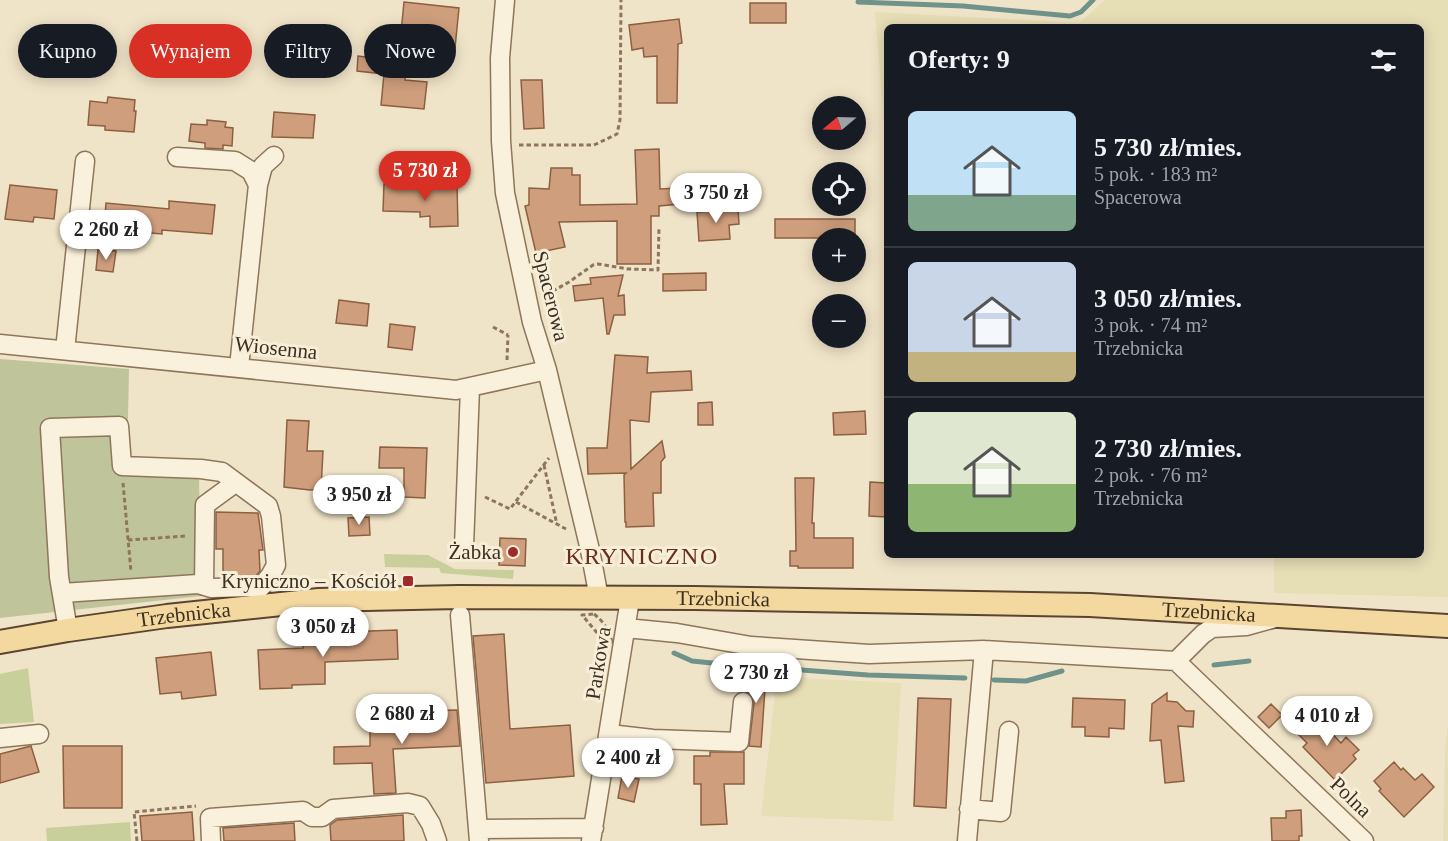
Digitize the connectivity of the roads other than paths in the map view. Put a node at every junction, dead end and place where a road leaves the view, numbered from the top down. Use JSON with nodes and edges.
{"nodes":[{"id":1,"x":505,"y":0,"type":"edge"},
{"id":2,"x":274,"y":156,"type":"dead end"},
{"id":3,"x":177,"y":157,"type":"dead end"},
{"id":4,"x":85,"y":161,"type":"dead end"},
{"id":5,"x":258,"y":185,"type":"junction"},
{"id":6,"x":0,"y":344,"type":"edge"},
{"id":7,"x":65,"y":350,"type":"junction"},
{"id":8,"x":239,"y":367,"type":"junction"},
{"id":9,"x":547,"y":369,"type":"junction"},
{"id":10,"x":470,"y":387,"type":"junction"},
{"id":11,"x":235,"y":483,"type":"junction"},
{"id":12,"x":464,"y":547,"type":"dead end"},
{"id":13,"x":204,"y":586,"type":"junction"},
{"id":14,"x":62,"y":593,"type":"junction"},
{"id":15,"x":598,"y":598,"type":"junction"},
{"id":16,"x":630,"y":599,"type":"junction"},
{"id":17,"x":460,"y":615,"type":"dead end"},
{"id":18,"x":1283,"y":616,"type":"junction"},
{"id":19,"x":1448,"y":626,"type":"edge"},
{"id":20,"x":626,"y":628,"type":"junction"},
{"id":21,"x":68,"y":630,"type":"junction"},
{"id":22,"x":0,"y":642,"type":"edge"},
{"id":23,"x":984,"y":650,"type":"junction"},
{"id":24,"x":1176,"y":661,"type":"junction"},
{"id":25,"x":743,"y":702,"type":"dead end"},
{"id":26,"x":1009,"y":731,"type":"dead end"},
{"id":27,"x":39,"y":734,"type":"dead end"},
{"id":28,"x":609,"y":734,"type":"junction"},
{"id":29,"x":0,"y":738,"type":"edge"},
{"id":30,"x":969,"y":810,"type":"junction"},
{"id":31,"x":479,"y":835,"type":"edge"},
{"id":32,"x":592,"y":835,"type":"edge"},
{"id":33,"x":212,"y":841,"type":"edge"},
{"id":34,"x":437,"y":841,"type":"edge"},
{"id":35,"x":967,"y":841,"type":"edge"},
{"id":36,"x":1364,"y":841,"type":"edge"}],
"edges":[{"from":1,"to":9,"type":"street","name":"Spacerowa"},
{"from":2,"to":5,"type":"street"},
{"from":3,"to":5,"type":"street"},
{"from":4,"to":7,"type":"street"},
{"from":5,"to":8,"type":"street"},
{"from":6,"to":7,"type":"street","name":"Wiosenna"},
{"from":7,"to":8,"type":"street","name":"Wiosenna"},
{"from":8,"to":10,"type":"street","name":"Wiosenna"},
{"from":9,"to":10,"type":"street","name":"Wiosenna"},
{"from":9,"to":15,"type":"street","name":"Spacerowa"},
{"from":10,"to":12,"type":"street"},
{"from":11,"to":13,"type":"street"},
{"from":11,"to":13,"type":"street"},
{"from":11,"to":14,"type":"street"},
{"from":13,"to":14,"type":"street"},
{"from":14,"to":21,"type":"street"},
{"from":15,"to":16,"type":"main road","name":"Trzebnicka"},
{"from":15,"to":21,"type":"main road","name":"Trzebnicka"},
{"from":16,"to":18,"type":"main road","name":"Trzebnicka"},
{"from":16,"to":20,"type":"street","name":"Parkowa"},
{"from":17,"to":31,"type":"street"},
{"from":18,"to":19,"type":"main road","name":"Trzebnicka"},
{"from":18,"to":24,"type":"street"},
{"from":20,"to":23,"type":"street"},
{"from":20,"to":28,"type":"street","name":"Parkowa"},
{"from":21,"to":22,"type":"main road","name":"Trzebnicka"},
{"from":23,"to":24,"type":"street"},
{"from":23,"to":30,"type":"street"},
{"from":24,"to":36,"type":"street","name":"Polna"},
{"from":25,"to":28,"type":"street"},
{"from":26,"to":30,"type":"street"},
{"from":27,"to":29,"type":"street"},
{"from":28,"to":32,"type":"street","name":"Parkowa"},
{"from":30,"to":35,"type":"street"},
{"from":31,"to":32,"type":"street"},
{"from":33,"to":34,"type":"street"}]}
